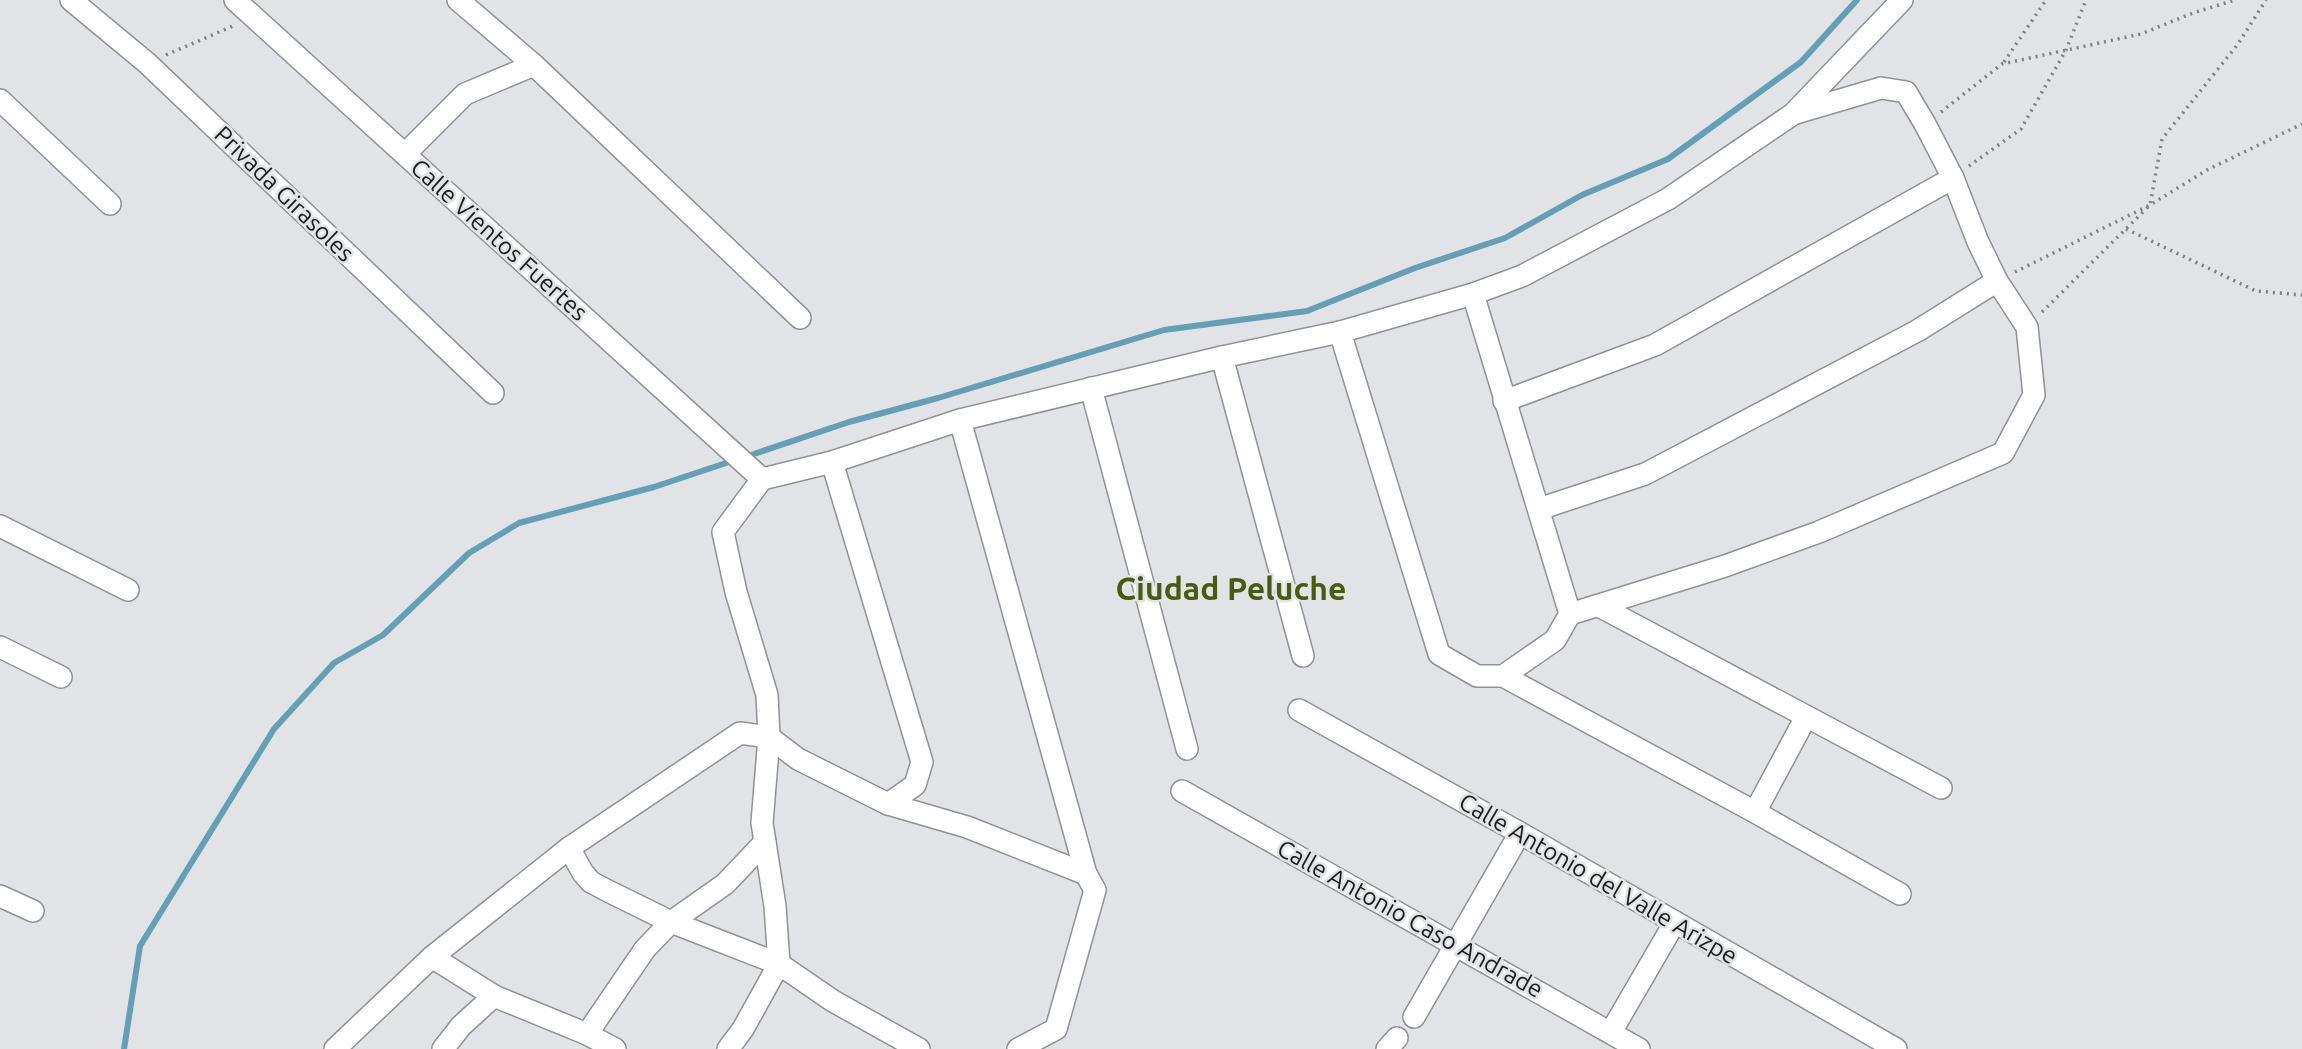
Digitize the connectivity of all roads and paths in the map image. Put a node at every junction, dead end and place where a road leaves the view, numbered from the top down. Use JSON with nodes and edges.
{"nodes":[{"id":1,"x":71,"y":0,"type":"edge"},
{"id":2,"x":236,"y":0,"type":"edge"},
{"id":3,"x":458,"y":0,"type":"edge"},
{"id":4,"x":1902,"y":0,"type":"edge"},
{"id":5,"x":2046,"y":0,"type":"edge"},
{"id":6,"x":2086,"y":0,"type":"edge"},
{"id":7,"x":2235,"y":0,"type":"edge"},
{"id":8,"x":2266,"y":0,"type":"edge"},
{"id":9,"x":254,"y":16,"type":"junction"},
{"id":10,"x":2066,"y":50,"type":"junction"},
{"id":11,"x":147,"y":63,"type":"junction"},
{"id":12,"x":2002,"y":64,"type":"junction"},
{"id":13,"x":534,"y":65,"type":"junction"},
{"id":14,"x":0,"y":100,"type":"edge"},
{"id":15,"x":1793,"y":114,"type":"junction"},
{"id":16,"x":1925,"y":124,"type":"junction"},
{"id":17,"x":2302,"y":124,"type":"edge"},
{"id":18,"x":405,"y":154,"type":"junction"},
{"id":19,"x":1953,"y":178,"type":"junction"},
{"id":20,"x":110,"y":204,"type":"dead end"},
{"id":21,"x":2150,"y":205,"type":"junction"},
{"id":22,"x":2126,"y":229,"type":"junction"},
{"id":23,"x":1997,"y":281,"type":"junction"},
{"id":24,"x":1473,"y":295,"type":"junction"},
{"id":25,"x":2302,"y":295,"type":"edge"},
{"id":26,"x":800,"y":317,"type":"dead end"},
{"id":27,"x":2027,"y":327,"type":"junction"},
{"id":28,"x":1340,"y":332,"type":"junction"},
{"id":29,"x":1222,"y":357,"type":"junction"},
{"id":30,"x":1091,"y":388,"type":"junction"},
{"id":31,"x":493,"y":393,"type":"dead end"},
{"id":32,"x":1504,"y":401,"type":"junction"},
{"id":33,"x":960,"y":420,"type":"junction"},
{"id":34,"x":832,"y":461,"type":"junction"},
{"id":35,"x":756,"y":474,"type":"junction"},
{"id":36,"x":1539,"y":509,"type":"junction"},
{"id":37,"x":0,"y":526,"type":"edge"},
{"id":38,"x":128,"y":590,"type":"dead end"},
{"id":39,"x":1599,"y":606,"type":"junction"},
{"id":40,"x":1570,"y":614,"type":"junction"},
{"id":41,"x":0,"y":648,"type":"edge"},
{"id":42,"x":1303,"y":656,"type":"dead end"},
{"id":43,"x":1503,"y":676,"type":"junction"},
{"id":44,"x":61,"y":677,"type":"dead end"},
{"id":45,"x":1299,"y":710,"type":"dead end"},
{"id":46,"x":1806,"y":717,"type":"junction"},
{"id":47,"x":769,"y":737,"type":"junction"},
{"id":48,"x":1187,"y":749,"type":"dead end"},
{"id":49,"x":1941,"y":788,"type":"dead end"},
{"id":50,"x":1182,"y":791,"type":"dead end"},
{"id":51,"x":888,"y":804,"type":"junction"},
{"id":52,"x":1755,"y":811,"type":"junction"},
{"id":53,"x":1520,"y":833,"type":"junction"},
{"id":54,"x":765,"y":842,"type":"junction"},
{"id":55,"x":569,"y":848,"type":"junction"},
{"id":56,"x":1086,"y":874,"type":"junction"},
{"id":57,"x":1900,"y":894,"type":"dead end"},
{"id":58,"x":0,"y":896,"type":"edge"},
{"id":59,"x":33,"y":911,"type":"dead end"},
{"id":60,"x":671,"y":922,"type":"junction"},
{"id":61,"x":1675,"y":922,"type":"junction"},
{"id":62,"x":1455,"y":945,"type":"junction"},
{"id":63,"x":432,"y":957,"type":"junction"},
{"id":64,"x":779,"y":964,"type":"junction"},
{"id":65,"x":494,"y":996,"type":"junction"},
{"id":66,"x":1414,"y":1017,"type":"dead end"},
{"id":67,"x":1611,"y":1032,"type":"junction"},
{"id":68,"x":587,"y":1034,"type":"junction"},
{"id":69,"x":893,"y":1044,"type":"edge"},
{"id":70,"x":335,"y":1049,"type":"edge"},
{"id":71,"x":443,"y":1049,"type":"edge"},
{"id":72,"x":615,"y":1049,"type":"edge"},
{"id":73,"x":728,"y":1049,"type":"edge"},
{"id":74,"x":919,"y":1049,"type":"edge"},
{"id":75,"x":1018,"y":1049,"type":"edge"},
{"id":76,"x":1639,"y":1049,"type":"edge"},
{"id":77,"x":1896,"y":1049,"type":"edge"}],
"edges":[{"from":1,"to":11,"type":"street","name":"Privada Girasoles"},
{"from":2,"to":9,"type":"street","name":"Calle Vientos Fuertes"},
{"from":3,"to":13,"type":"street"},
{"from":4,"to":15,"type":"street"},
{"from":5,"to":12,"type":"path"},
{"from":6,"to":10,"type":"path"},
{"from":7,"to":10,"type":"path"},
{"from":8,"to":21,"type":"path"},
{"from":9,"to":11,"type":"path"},
{"from":9,"to":18,"type":"street","name":"Calle Vientos Fuertes"},
{"from":10,"to":12,"type":"path"},
{"from":10,"to":19,"type":"path"},
{"from":11,"to":31,"type":"street","name":"Privada Girasoles"},
{"from":12,"to":16,"type":"path"},
{"from":13,"to":18,"type":"street"},
{"from":13,"to":26,"type":"street"},
{"from":14,"to":20,"type":"street"},
{"from":15,"to":16,"type":"street"},
{"from":15,"to":24,"type":"street"},
{"from":16,"to":19,"type":"street"},
{"from":17,"to":21,"type":"path"},
{"from":18,"to":35,"type":"street","name":"Calle Vientos Fuertes"},
{"from":19,"to":23,"type":"street"},
{"from":19,"to":32,"type":"street"},
{"from":21,"to":22,"type":"path"},
{"from":21,"to":23,"type":"path"},
{"from":22,"to":25,"type":"path"},
{"from":22,"to":27,"type":"path"},
{"from":23,"to":27,"type":"street"},
{"from":23,"to":36,"type":"street"},
{"from":24,"to":28,"type":"street"},
{"from":24,"to":32,"type":"street"},
{"from":27,"to":39,"type":"street"},
{"from":28,"to":29,"type":"street"},
{"from":28,"to":43,"type":"street"},
{"from":29,"to":30,"type":"street"},
{"from":29,"to":42,"type":"street"},
{"from":30,"to":33,"type":"street"},
{"from":30,"to":48,"type":"street"},
{"from":32,"to":36,"type":"street"},
{"from":33,"to":34,"type":"street"},
{"from":33,"to":56,"type":"street"},
{"from":34,"to":35,"type":"street"},
{"from":34,"to":51,"type":"street"},
{"from":35,"to":47,"type":"street"},
{"from":36,"to":40,"type":"street"},
{"from":37,"to":38,"type":"street"},
{"from":39,"to":40,"type":"street"},
{"from":39,"to":46,"type":"street"},
{"from":40,"to":43,"type":"street"},
{"from":41,"to":44,"type":"street"},
{"from":43,"to":52,"type":"street"},
{"from":45,"to":53,"type":"street","name":"Calle Antonio del Valle Arizpe"},
{"from":46,"to":49,"type":"street"},
{"from":46,"to":52,"type":"street"},
{"from":47,"to":51,"type":"street"},
{"from":47,"to":54,"type":"street"},
{"from":47,"to":55,"type":"street"},
{"from":50,"to":62,"type":"street","name":"Calle Antonio Caso Andrade"},
{"from":51,"to":56,"type":"street"},
{"from":52,"to":57,"type":"street"},
{"from":53,"to":61,"type":"street","name":"Calle Antonio del Valle Arizpe"},
{"from":53,"to":62,"type":"street"},
{"from":54,"to":60,"type":"street"},
{"from":54,"to":64,"type":"street"},
{"from":55,"to":60,"type":"street"},
{"from":55,"to":63,"type":"street"},
{"from":56,"to":75,"type":"street"},
{"from":58,"to":59,"type":"street"},
{"from":60,"to":64,"type":"street"},
{"from":60,"to":68,"type":"street"},
{"from":61,"to":67,"type":"street"},
{"from":61,"to":77,"type":"street","name":"Calle Antonio del Valle Arizpe"},
{"from":62,"to":66,"type":"street"},
{"from":62,"to":67,"type":"street","name":"Calle Antonio Caso Andrade"},
{"from":63,"to":65,"type":"street"},
{"from":63,"to":70,"type":"street"},
{"from":64,"to":69,"type":"street"},
{"from":64,"to":73,"type":"street"},
{"from":65,"to":68,"type":"street"},
{"from":65,"to":71,"type":"street"},
{"from":67,"to":76,"type":"street","name":"Calle Antonio Caso Andrade"},
{"from":68,"to":72,"type":"street"},
{"from":69,"to":74,"type":"street"}]}
